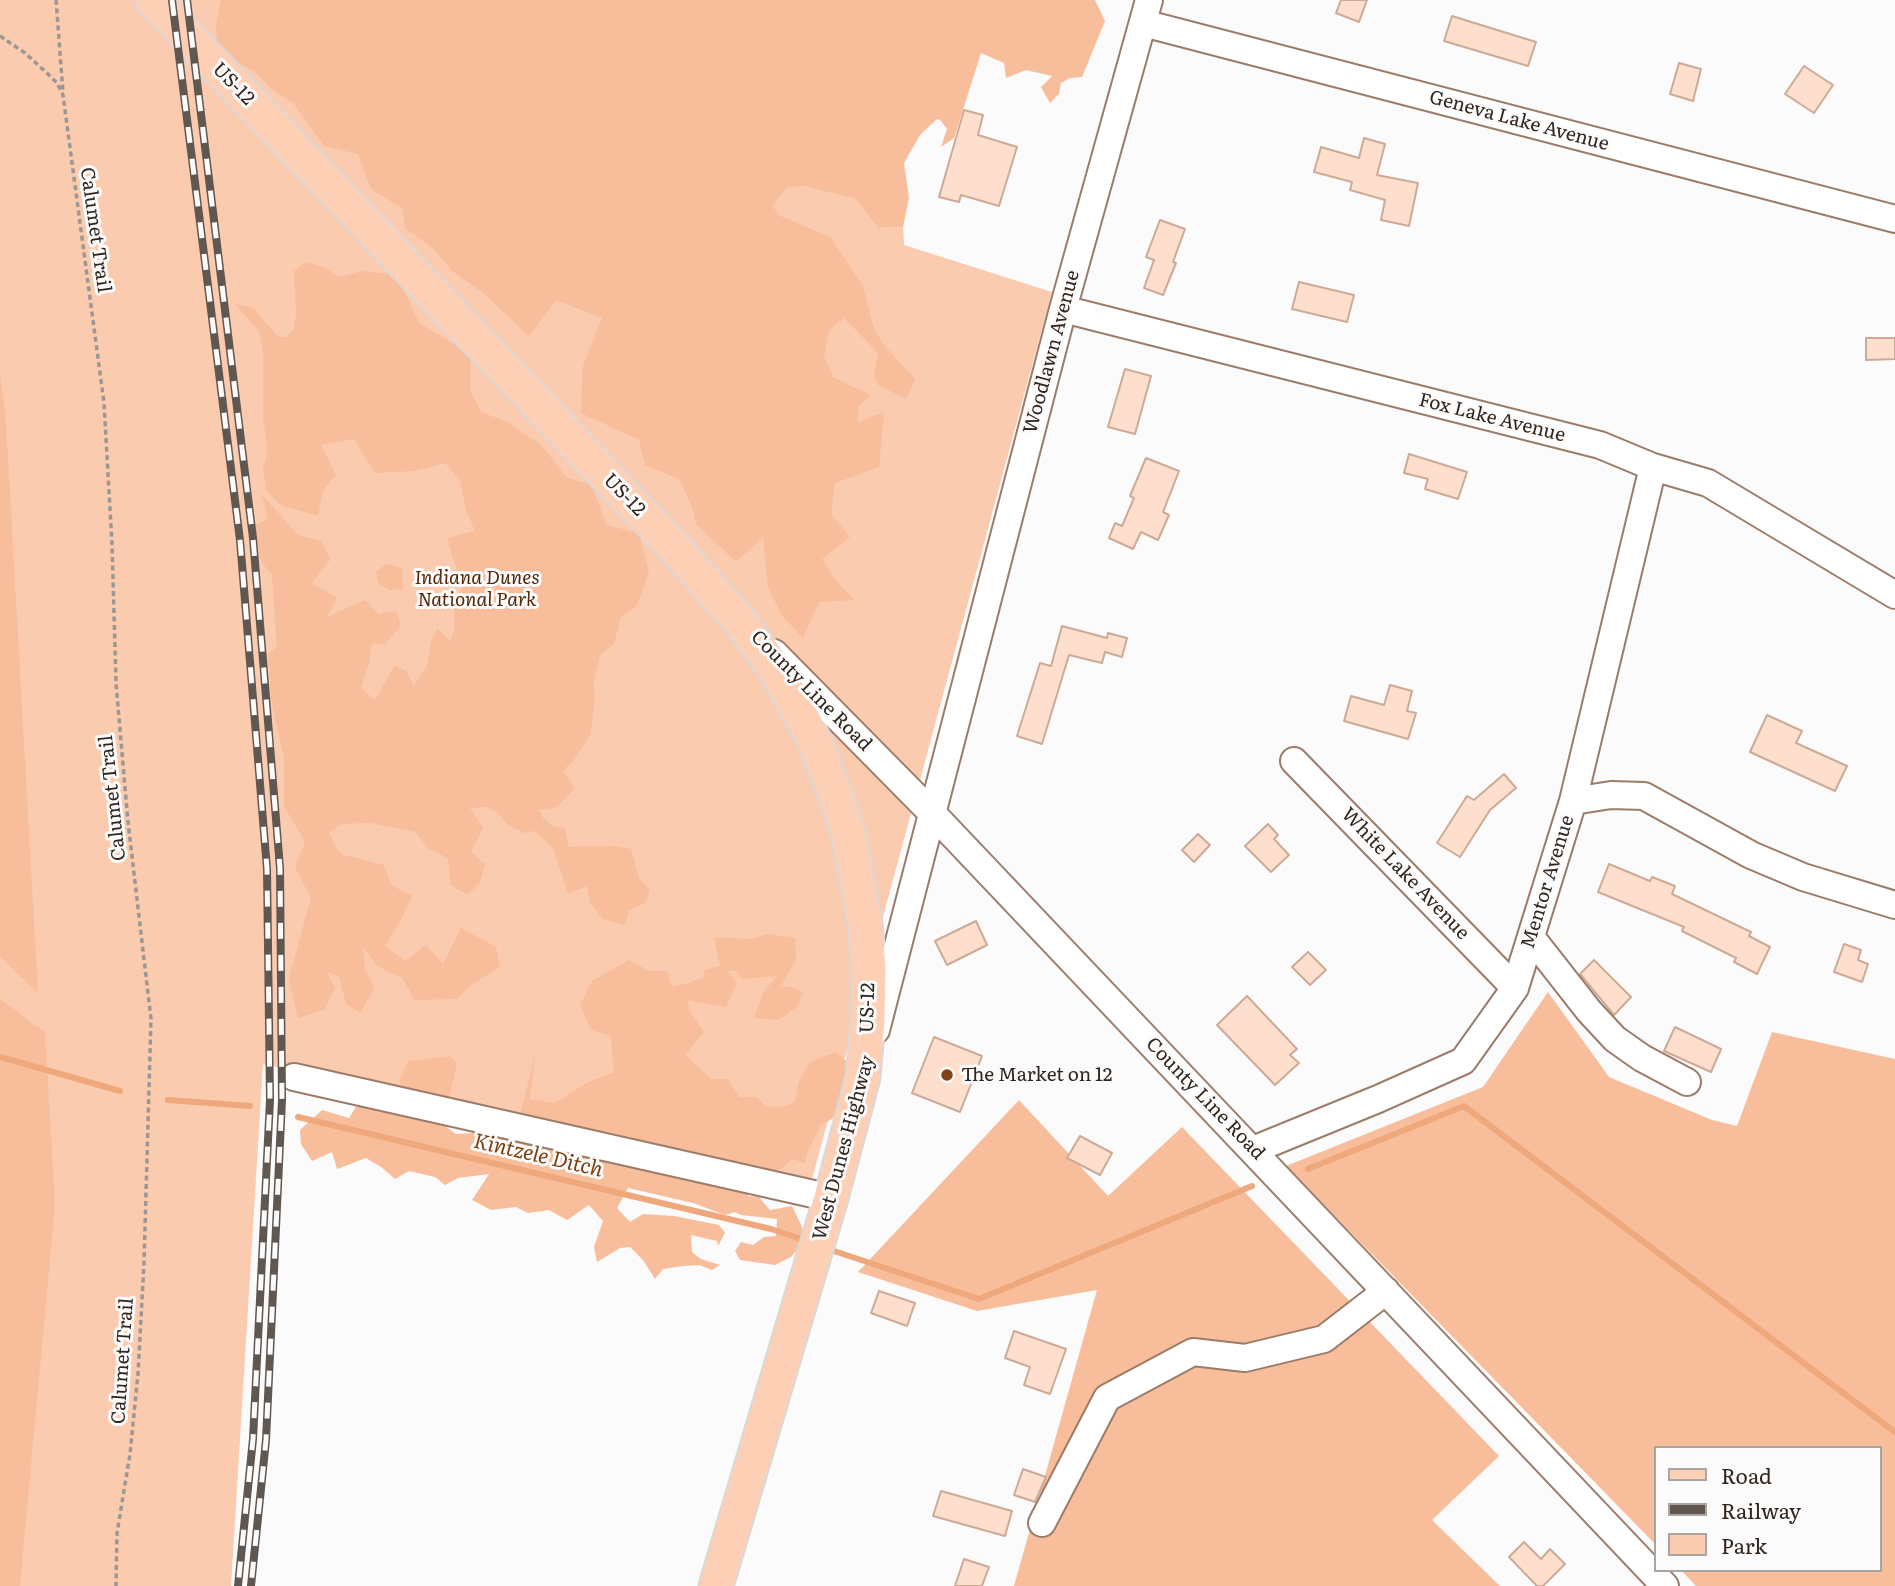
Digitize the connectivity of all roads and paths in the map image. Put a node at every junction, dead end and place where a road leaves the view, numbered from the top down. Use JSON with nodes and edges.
{"nodes":[{"id":1,"x":56,"y":0,"type":"edge"},
{"id":2,"x":153,"y":0,"type":"edge"},
{"id":3,"x":1146,"y":12,"type":"edge"},
{"id":4,"x":0,"y":36,"type":"edge"},
{"id":5,"x":63,"y":95,"type":"junction"},
{"id":6,"x":1895,"y":219,"type":"edge"},
{"id":7,"x":1063,"y":309,"type":"junction"},
{"id":8,"x":1653,"y":467,"type":"junction"},
{"id":9,"x":1895,"y":595,"type":"edge"},
{"id":10,"x":738,"y":619,"type":"junction"},
{"id":11,"x":959,"y":705,"type":"joint"},
{"id":12,"x":1294,"y":761,"type":"dead end"},
{"id":13,"x":1573,"y":802,"type":"junction"},
{"id":14,"x":933,"y":814,"type":"junction"},
{"id":15,"x":1895,"y":905,"type":"edge"},
{"id":16,"x":1531,"y":937,"type":"junction"},
{"id":17,"x":1515,"y":988,"type":"junction"},
{"id":18,"x":294,"y":1077,"type":"dead end"},
{"id":19,"x":1687,"y":1082,"type":"dead end"},
{"id":20,"x":858,"y":1103,"type":"junction"},
{"id":21,"x":1253,"y":1150,"type":"junction"},
{"id":22,"x":831,"y":1198,"type":"junction"},
{"id":23,"x":1386,"y":1291,"type":"junction"},
{"id":24,"x":1042,"y":1523,"type":"dead end"},
{"id":25,"x":116,"y":1586,"type":"edge"},
{"id":26,"x":716,"y":1586,"type":"edge"},
{"id":27,"x":1665,"y":1586,"type":"edge"}],
"edges":[{"from":1,"to":5,"type":"path","name":"Calumet Trail"},
{"from":2,"to":10,"type":"main road","name":"US-12"},
{"from":3,"to":6,"type":"street","name":"Geneva Lake Avenue"},
{"from":3,"to":7,"type":"street","name":"Woodlawn Avenue"},
{"from":4,"to":5,"type":"path"},
{"from":5,"to":25,"type":"path","name":"Calumet Trail"},
{"from":7,"to":8,"type":"street","name":"Fox Lake Avenue"},
{"from":7,"to":11,"type":"street","name":"Woodlawn Avenue"},
{"from":8,"to":9,"type":"street","name":"Fox Lake Avenue"},
{"from":8,"to":13,"type":"street","name":"Mentor Avenue"},
{"from":10,"to":14,"type":"street","name":"County Line Road"},
{"from":10,"to":20,"type":"main road","name":"US-12"},
{"from":11,"to":14,"type":"street","name":"West Dunes Highway"},
{"from":12,"to":17,"type":"street","name":"White Lake Avenue"},
{"from":13,"to":15,"type":"street"},
{"from":13,"to":16,"type":"street","name":"Mentor Avenue"},
{"from":14,"to":20,"type":"street","name":"West Dunes Highway"},
{"from":14,"to":21,"type":"street","name":"County Line Road"},
{"from":16,"to":17,"type":"street","name":"Mentor Avenue"},
{"from":16,"to":19,"type":"street"},
{"from":17,"to":21,"type":"street","name":"Mentor Avenue"},
{"from":18,"to":22,"type":"street"},
{"from":20,"to":22,"type":"main road","name":"West Dunes Highway"},
{"from":21,"to":23,"type":"street","name":"County Line Road"},
{"from":22,"to":26,"type":"main road","name":"West Dunes Highway"},
{"from":23,"to":24,"type":"street"},
{"from":23,"to":27,"type":"street","name":"County Line Road"}]}
